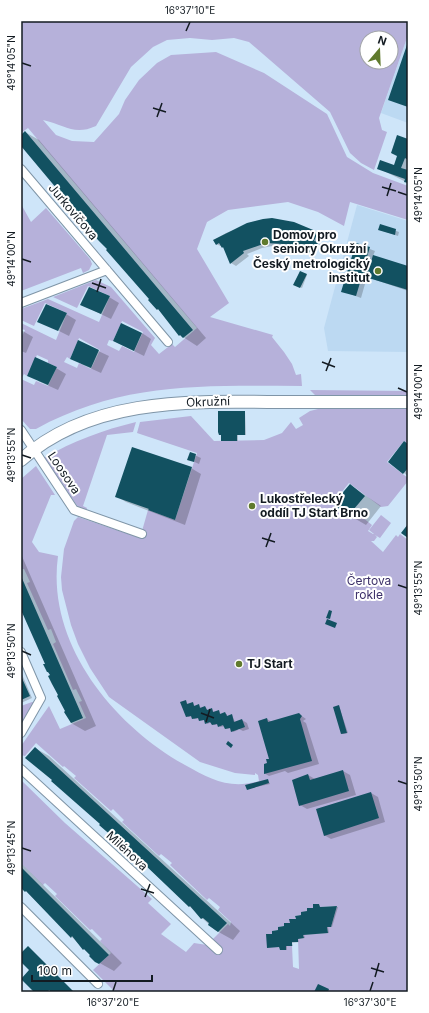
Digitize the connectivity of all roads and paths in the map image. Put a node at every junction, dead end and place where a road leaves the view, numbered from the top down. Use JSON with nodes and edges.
{"nodes":[{"id":1,"x":21,"y":170,"type":"edge"},
{"id":2,"x":107,"y":270,"type":"junction"},
{"id":3,"x":21,"y":303,"type":"edge"},
{"id":4,"x":168,"y":342,"type":"dead end"},
{"id":5,"x":408,"y":402,"type":"edge"},
{"id":6,"x":21,"y":430,"type":"edge"},
{"id":7,"x":33,"y":449,"type":"junction"},
{"id":8,"x":21,"y":460,"type":"edge"},
{"id":9,"x":142,"y":534,"type":"dead end"},
{"id":10,"x":21,"y":652,"type":"edge"},
{"id":11,"x":21,"y":733,"type":"edge"},
{"id":12,"x":21,"y":769,"type":"edge"},
{"id":13,"x":21,"y":907,"type":"edge"},
{"id":14,"x":218,"y":950,"type":"dead end"},
{"id":15,"x":98,"y":984,"type":"dead end"}],
"edges":[{"from":1,"to":2,"type":"street","name":"Jurkovičova"},
{"from":2,"to":3,"type":"street"},
{"from":2,"to":4,"type":"street","name":"Jurkovičova"},
{"from":5,"to":7,"type":"street","name":"Okružní"},
{"from":6,"to":7,"type":"street","name":"Loosova"},
{"from":7,"to":8,"type":"street","name":"Okružní"},
{"from":7,"to":9,"type":"street","name":"Loosova"},
{"from":10,"to":11,"type":"street"},
{"from":12,"to":14,"type":"street","name":"Milénova"},
{"from":13,"to":15,"type":"street"}]}
